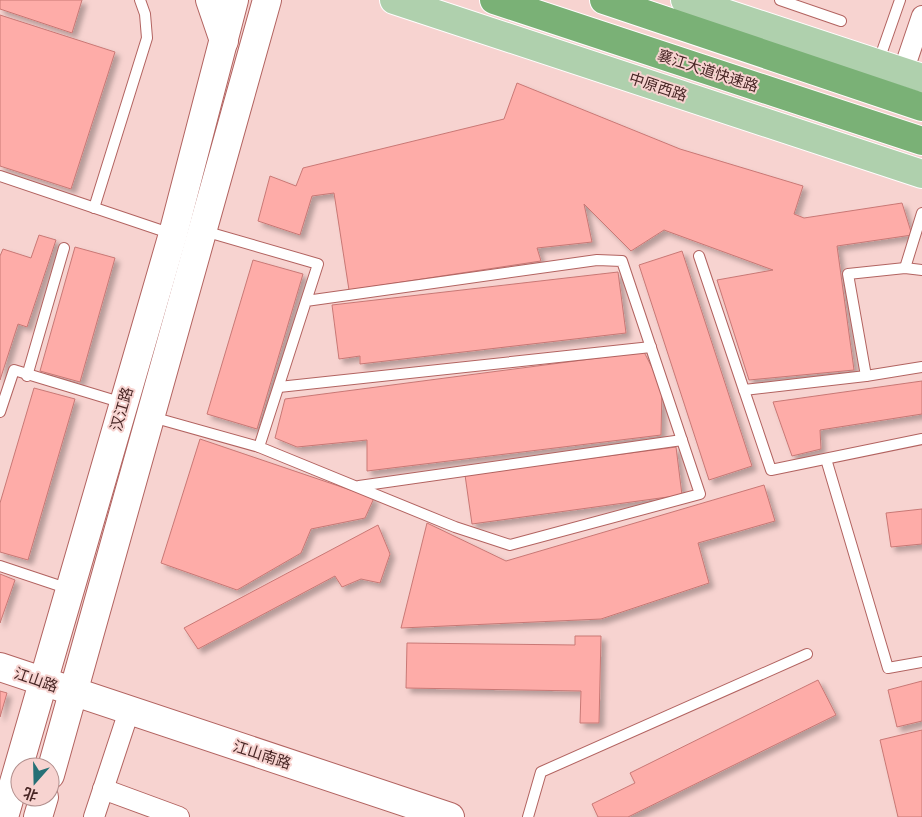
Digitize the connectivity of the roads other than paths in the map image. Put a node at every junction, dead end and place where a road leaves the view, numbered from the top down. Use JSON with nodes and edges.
{"nodes":[{"id":1,"x":140,"y":0,"type":"edge"},
{"id":2,"x":210,"y":0,"type":"edge"},
{"id":3,"x":234,"y":0,"type":"edge"},
{"id":4,"x":267,"y":0,"type":"edge"},
{"id":5,"x":281,"y":0,"type":"edge"},
{"id":6,"x":394,"y":0,"type":"edge"},
{"id":7,"x":494,"y":0,"type":"edge"},
{"id":8,"x":604,"y":0,"type":"edge"},
{"id":9,"x":780,"y":0,"type":"edge"},
{"id":10,"x":900,"y":0,"type":"edge"},
{"id":11,"x":695,"y":2,"type":"edge"},
{"id":12,"x":922,"y":16,"type":"edge"},
{"id":13,"x":841,"y":20,"type":"dead end"},
{"id":14,"x":224,"y":41,"type":"junction"},
{"id":15,"x":255,"y":47,"type":"junction"},
{"id":16,"x":878,"y":64,"type":"junction"},
{"id":17,"x":912,"y":75,"type":"edge"},
{"id":18,"x":922,"y":107,"type":"edge"},
{"id":19,"x":922,"y":141,"type":"edge"},
{"id":20,"x":922,"y":174,"type":"edge"},
{"id":21,"x":0,"y":176,"type":"edge"},
{"id":22,"x":94,"y":208,"type":"junction"},
{"id":23,"x":922,"y":213,"type":"edge"},
{"id":24,"x":203,"y":231,"type":"junction"},
{"id":25,"x":173,"y":234,"type":"junction"},
{"id":26,"x":64,"y":248,"type":"dead end"},
{"id":27,"x":698,"y":256,"type":"dead end"},
{"id":28,"x":905,"y":268,"type":"junction"},
{"id":29,"x":922,"y":270,"type":"edge"},
{"id":30,"x":306,"y":300,"type":"junction"},
{"id":31,"x":651,"y":347,"type":"junction"},
{"id":32,"x":922,"y":367,"type":"edge"},
{"id":33,"x":27,"y":376,"type":"junction"},
{"id":34,"x":866,"y":376,"type":"junction"},
{"id":35,"x":279,"y":387,"type":"junction"},
{"id":36,"x":744,"y":390,"type":"junction"},
{"id":37,"x":124,"y":404,"type":"junction"},
{"id":38,"x":0,"y":412,"type":"edge"},
{"id":39,"x":150,"y":417,"type":"junction"},
{"id":40,"x":922,"y":439,"type":"edge"},
{"id":41,"x":682,"y":440,"type":"junction"},
{"id":42,"x":259,"y":447,"type":"junction"},
{"id":43,"x":826,"y":459,"type":"junction"},
{"id":44,"x":357,"y":487,"type":"junction"},
{"id":45,"x":0,"y":566,"type":"edge"},
{"id":46,"x":70,"y":590,"type":"junction"},
{"id":47,"x":807,"y":654,"type":"dead end"},
{"id":48,"x":922,"y":662,"type":"edge"},
{"id":49,"x":0,"y":667,"type":"edge"},
{"id":50,"x":43,"y":683,"type":"junction"},
{"id":51,"x":73,"y":692,"type":"junction"},
{"id":52,"x":129,"y":711,"type":"junction"},
{"id":53,"x":55,"y":757,"type":"edge"},
{"id":54,"x":103,"y":789,"type":"junction"},
{"id":55,"x":4,"y":817,"type":"edge"},
{"id":56,"x":94,"y":817,"type":"edge"},
{"id":57,"x":179,"y":817,"type":"edge"},
{"id":58,"x":450,"y":817,"type":"edge"},
{"id":59,"x":528,"y":817,"type":"edge"}],
"edges":[{"from":1,"to":22,"type":"lane"},
{"from":2,"to":14,"type":"main road"},
{"from":3,"to":14,"type":"main road","name":"汉江路"},
{"from":4,"to":15,"type":"main road","name":"汉江路"},
{"from":5,"to":15,"type":"main road"},
{"from":6,"to":20,"type":"main road","name":"中原西路"},
{"from":7,"to":19,"type":"highway","name":"襄江大道快速路"},
{"from":8,"to":18,"type":"highway"},
{"from":9,"to":13,"type":"lane"},
{"from":10,"to":16,"type":"lane"},
{"from":11,"to":16,"type":"main road"},
{"from":12,"to":17,"type":"street"},
{"from":14,"to":25,"type":"main road","name":"汉江路"},
{"from":15,"to":24,"type":"main road","name":"汉江路"},
{"from":16,"to":17,"type":"main road"},
{"from":21,"to":22,"type":"lane"},
{"from":22,"to":25,"type":"lane"},
{"from":23,"to":28,"type":"lane"},
{"from":24,"to":30,"type":"lane"},
{"from":24,"to":39,"type":"main road","name":"汉江路"},
{"from":25,"to":37,"type":"main road","name":"汉江路"},
{"from":26,"to":33,"type":"lane"},
{"from":27,"to":36,"type":"lane"},
{"from":28,"to":29,"type":"lane"},
{"from":28,"to":34,"type":"lane"},
{"from":30,"to":31,"type":"lane"},
{"from":30,"to":35,"type":"lane"},
{"from":31,"to":35,"type":"lane"},
{"from":31,"to":41,"type":"lane"},
{"from":32,"to":34,"type":"lane"},
{"from":33,"to":37,"type":"lane"},
{"from":33,"to":38,"type":"lane"},
{"from":34,"to":36,"type":"lane"},
{"from":35,"to":42,"type":"lane"},
{"from":36,"to":43,"type":"lane"},
{"from":37,"to":46,"type":"main road","name":"汉江路"},
{"from":39,"to":42,"type":"lane"},
{"from":39,"to":51,"type":"main road","name":"汉江路"},
{"from":40,"to":43,"type":"lane"},
{"from":41,"to":44,"type":"lane"},
{"from":41,"to":44,"type":"lane"},
{"from":42,"to":44,"type":"lane"},
{"from":43,"to":48,"type":"lane"},
{"from":45,"to":46,"type":"lane"},
{"from":46,"to":50,"type":"main road","name":"汉江路"},
{"from":47,"to":59,"type":"lane"},
{"from":49,"to":50,"type":"main road","name":"江山路"},
{"from":50,"to":51,"type":"main road","name":"江山路"},
{"from":50,"to":55,"type":"main road","name":"汉江路"},
{"from":51,"to":52,"type":"main road","name":"江山南路"},
{"from":51,"to":53,"type":"main road","name":"汉江路"},
{"from":52,"to":54,"type":"street"},
{"from":52,"to":58,"type":"main road","name":"江山南路"},
{"from":54,"to":56,"type":"street"},
{"from":54,"to":57,"type":"street"}]}
